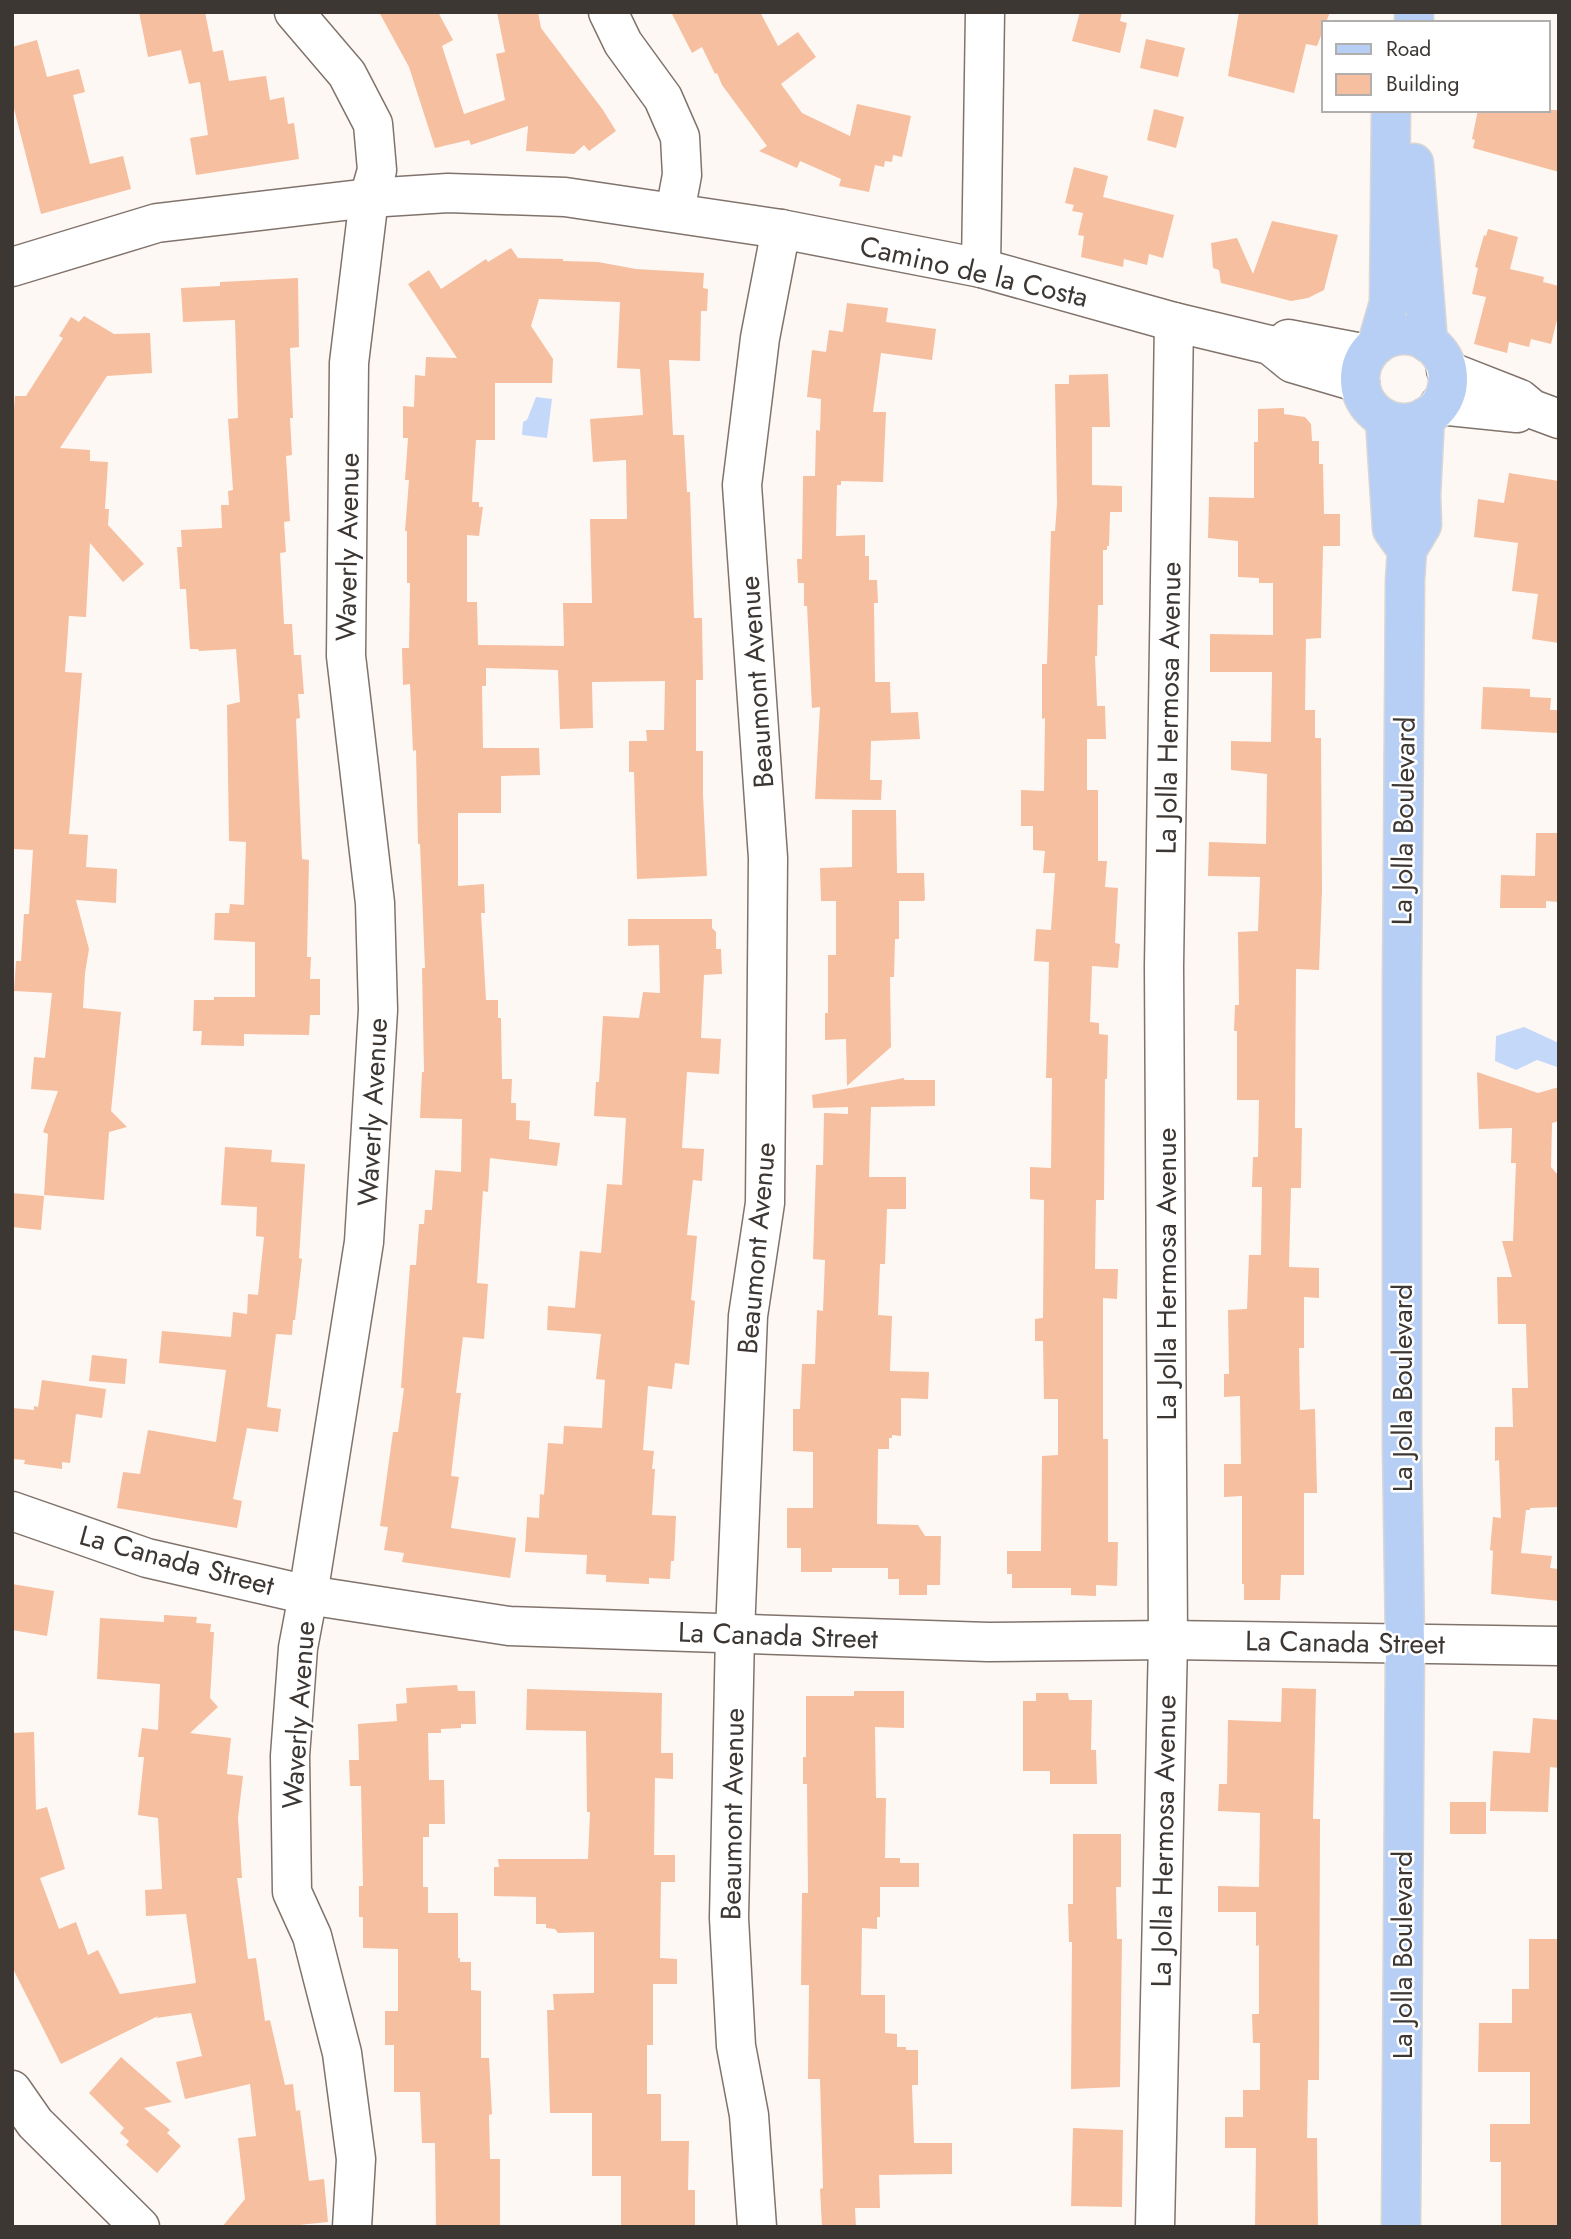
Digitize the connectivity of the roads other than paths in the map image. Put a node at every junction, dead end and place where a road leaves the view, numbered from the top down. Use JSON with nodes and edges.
{"nodes":[{"id":1,"x":294,"y":12,"type":"edge"},
{"id":2,"x":608,"y":12,"type":"edge"},
{"id":3,"x":985,"y":12,"type":"edge"},
{"id":4,"x":1391,"y":112,"type":"edge"},
{"id":5,"x":1414,"y":112,"type":"edge"},
{"id":6,"x":369,"y":198,"type":"junction"},
{"id":7,"x":675,"y":212,"type":"junction"},
{"id":8,"x":781,"y":229,"type":"junction"},
{"id":9,"x":12,"y":267,"type":"edge"},
{"id":10,"x":981,"y":268,"type":"junction"},
{"id":11,"x":1174,"y":322,"type":"junction"},
{"id":12,"x":1368,"y":360,"type":"junction"},
{"id":13,"x":1435,"y":384,"type":"junction"},
{"id":14,"x":1546,"y":414,"type":"edge"},
{"id":15,"x":1385,"y":419,"type":"junction"},
{"id":16,"x":1407,"y":550,"type":"junction"},
{"id":17,"x":12,"y":1511,"type":"edge"},
{"id":18,"x":308,"y":1595,"type":"junction"},
{"id":19,"x":735,"y":1633,"type":"junction"},
{"id":20,"x":1168,"y":1640,"type":"junction"},
{"id":21,"x":1405,"y":1643,"type":"junction"},
{"id":22,"x":1559,"y":1646,"type":"edge"},
{"id":23,"x":12,"y":2090,"type":"edge"},
{"id":24,"x":23,"y":2119,"type":"edge"},
{"id":25,"x":140,"y":2227,"type":"edge"},
{"id":26,"x":352,"y":2227,"type":"edge"},
{"id":27,"x":757,"y":2227,"type":"edge"},
{"id":28,"x":1154,"y":2227,"type":"edge"},
{"id":29,"x":1401,"y":2227,"type":"edge"}],
"edges":[{"from":1,"to":6,"type":"street","name":"Waverly Avenue"},
{"from":2,"to":7,"type":"street"},
{"from":3,"to":10,"type":"street"},
{"from":4,"to":12,"type":"main road"},
{"from":5,"to":13,"type":"main road","name":"La Jolla Boulevard"},
{"from":6,"to":7,"type":"street","name":"Camino de la Costa"},
{"from":6,"to":9,"type":"street","name":"Camino de la Costa"},
{"from":6,"to":18,"type":"street","name":"Waverly Avenue"},
{"from":7,"to":8,"type":"street","name":"Camino de la Costa"},
{"from":8,"to":10,"type":"street","name":"Camino de la Costa"},
{"from":8,"to":19,"type":"street","name":"Beaumont Avenue"},
{"from":10,"to":11,"type":"street","name":"Camino de la Costa"},
{"from":11,"to":12,"type":"street","name":"Camino de la Costa"},
{"from":11,"to":20,"type":"street","name":"La Jolla Hermosa Avenue"},
{"from":12,"to":13,"type":"main road"},
{"from":12,"to":15,"type":"main road"},
{"from":13,"to":14,"type":"street"},
{"from":13,"to":15,"type":"main road"},
{"from":13,"to":16,"type":"main road","name":"La Jolla Boulevard"},
{"from":15,"to":16,"type":"main road","name":"La Jolla Boulevard"},
{"from":16,"to":21,"type":"main road","name":"La Jolla Boulevard"},
{"from":17,"to":18,"type":"street","name":"La Canada Street"},
{"from":18,"to":19,"type":"street","name":"La Canada Street"},
{"from":18,"to":26,"type":"street","name":"Waverly Avenue"},
{"from":19,"to":20,"type":"street","name":"La Canada Street"},
{"from":19,"to":27,"type":"street","name":"Beaumont Avenue"},
{"from":20,"to":21,"type":"street","name":"La Canada Street"},
{"from":20,"to":28,"type":"street","name":"La Jolla Hermosa Avenue"},
{"from":21,"to":22,"type":"street","name":"La Canada Street"},
{"from":21,"to":29,"type":"main road","name":"La Jolla Boulevard"},
{"from":23,"to":24,"type":"street"},
{"from":24,"to":25,"type":"street"}]}
